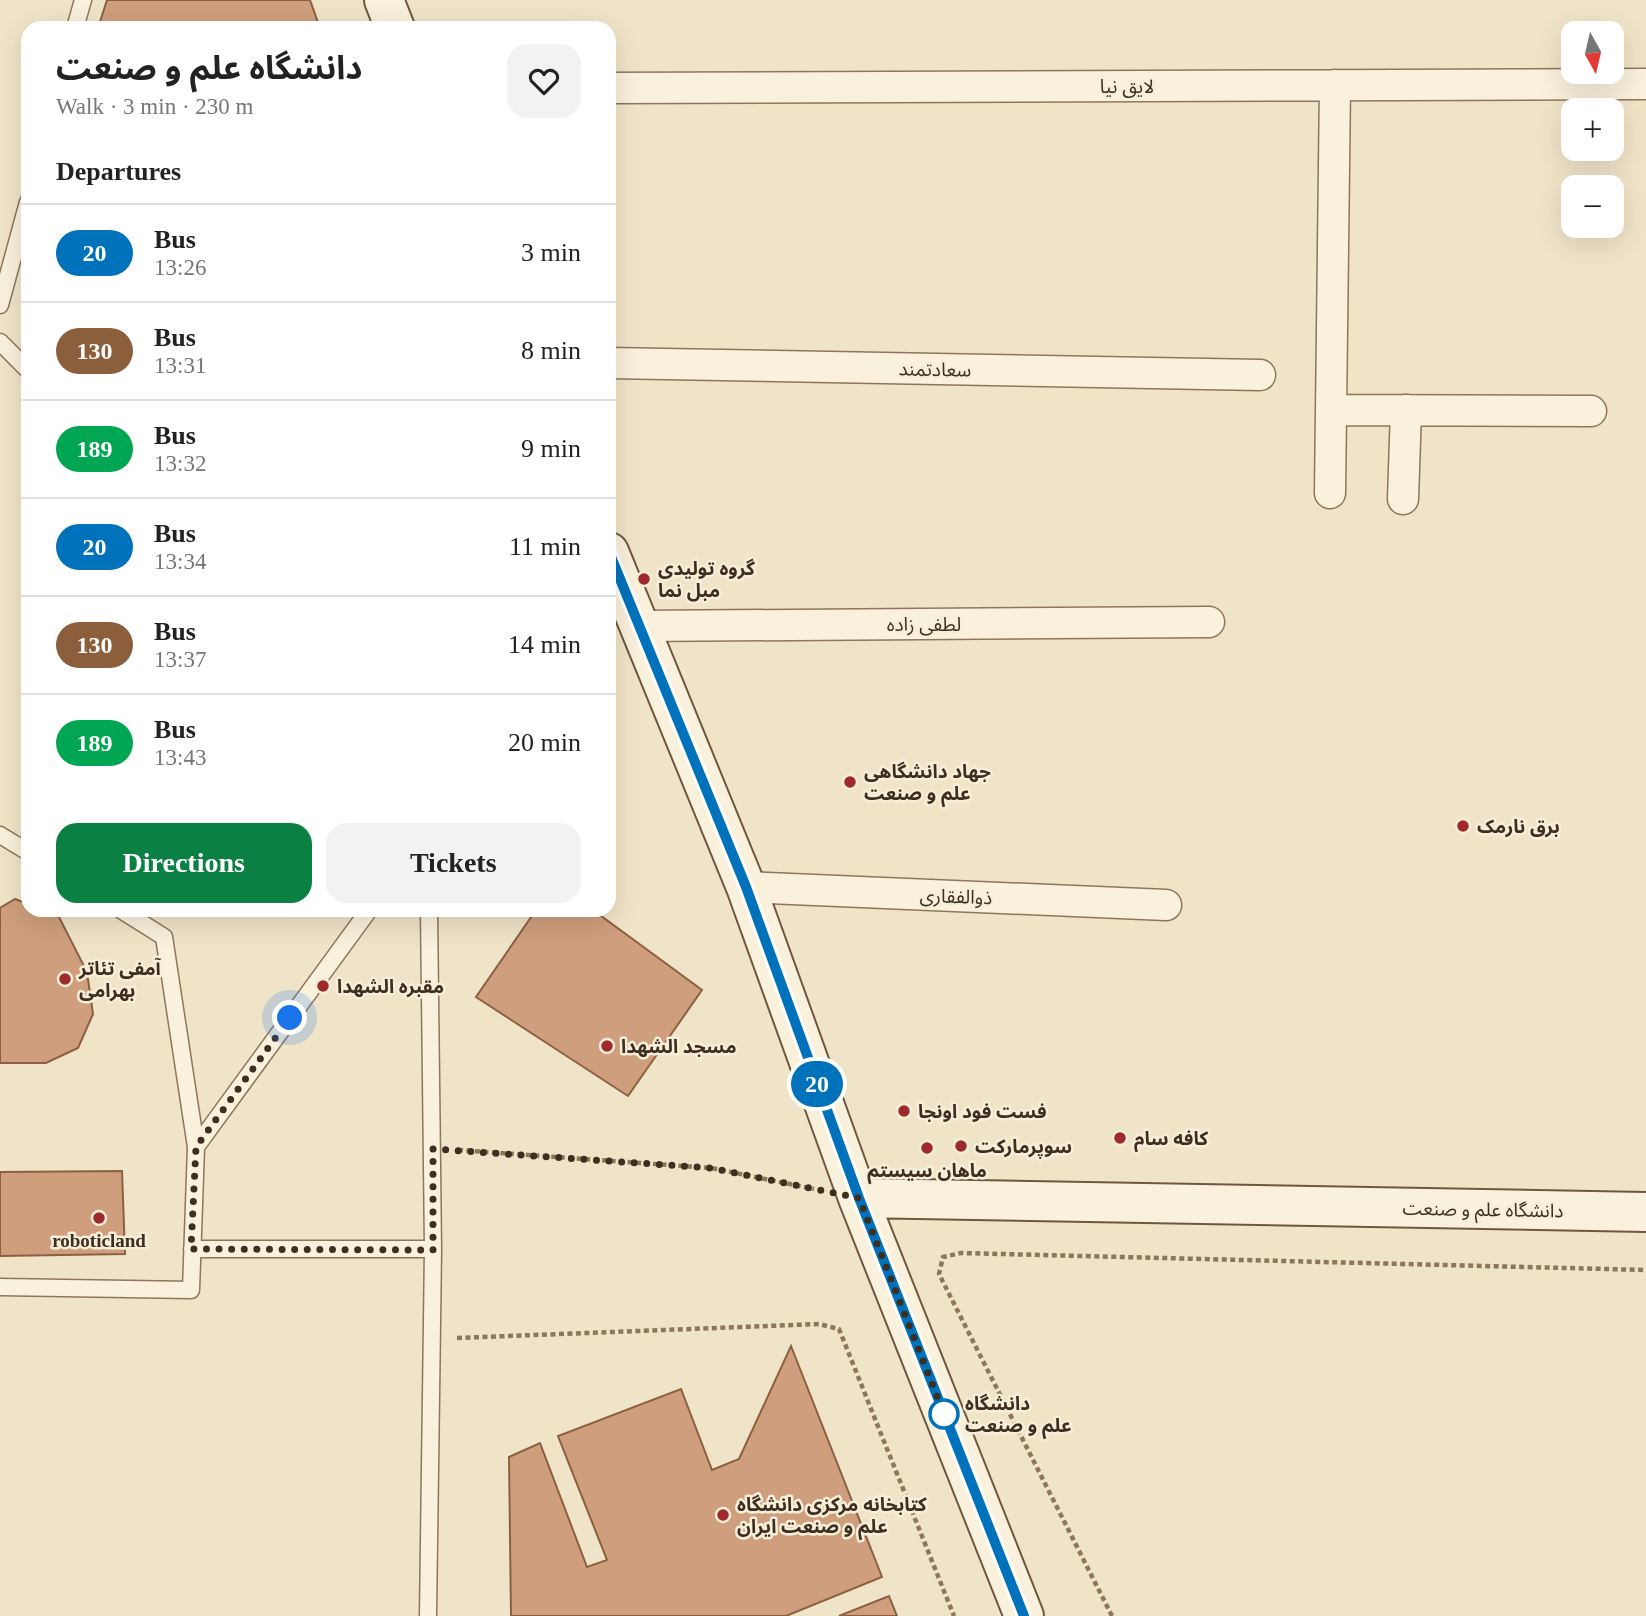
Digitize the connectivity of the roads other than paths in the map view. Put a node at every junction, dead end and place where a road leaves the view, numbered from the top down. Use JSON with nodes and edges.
{"nodes":[{"id":1,"x":83,"y":0,"type":"edge"},
{"id":2,"x":384,"y":0,"type":"edge"},
{"id":3,"x":77,"y":21,"type":"edge"},
{"id":4,"x":392,"y":21,"type":"edge"},
{"id":5,"x":1646,"y":84,"type":"edge"},
{"id":6,"x":1335,"y":85,"type":"junction"},
{"id":7,"x":616,"y":88,"type":"edge"},
{"id":8,"x":21,"y":228,"type":"edge"},
{"id":9,"x":0,"y":305,"type":"edge"},
{"id":10,"x":0,"y":342,"type":"edge"},
{"id":11,"x":21,"y":363,"type":"edge"},
{"id":12,"x":616,"y":363,"type":"edge"},
{"id":13,"x":1260,"y":375,"type":"dead end"},
{"id":14,"x":1406,"y":410,"type":"junction"},
{"id":15,"x":1331,"y":411,"type":"junction"},
{"id":16,"x":1591,"y":411,"type":"dead end"},
{"id":17,"x":1330,"y":493,"type":"dead end"},
{"id":18,"x":1403,"y":499,"type":"dead end"},
{"id":19,"x":616,"y":569,"type":"edge"},
{"id":20,"x":1209,"y":622,"type":"dead end"},
{"id":21,"x":639,"y":626,"type":"junction"},
{"id":22,"x":0,"y":835,"type":"edge"},
{"id":23,"x":21,"y":848,"type":"edge"},
{"id":24,"x":746,"y":887,"type":"junction"},
{"id":25,"x":1166,"y":905,"type":"dead end"},
{"id":26,"x":132,"y":917,"type":"edge"},
{"id":27,"x":364,"y":917,"type":"edge"},
{"id":28,"x":429,"y":917,"type":"edge"},
{"id":29,"x":196,"y":1147,"type":"junction"},
{"id":30,"x":859,"y":1198,"type":"junction"},
{"id":31,"x":1646,"y":1212,"type":"edge"},
{"id":32,"x":191,"y":1249,"type":"junction"},
{"id":33,"x":433,"y":1250,"type":"junction"},
{"id":34,"x":0,"y":1287,"type":"edge"},
{"id":35,"x":428,"y":1616,"type":"edge"},
{"id":36,"x":1024,"y":1616,"type":"edge"}],
"edges":[{"from":1,"to":3,"type":"lane"},
{"from":2,"to":4,"type":"main road"},
{"from":5,"to":6,"type":"street","name":"لایق نیا"},
{"from":6,"to":7,"type":"street","name":"لایق نیا"},
{"from":6,"to":15,"type":"street"},
{"from":8,"to":9,"type":"lane"},
{"from":10,"to":11,"type":"lane"},
{"from":12,"to":13,"type":"street","name":"سعادتمند"},
{"from":14,"to":15,"type":"street"},
{"from":14,"to":16,"type":"street"},
{"from":14,"to":18,"type":"street"},
{"from":15,"to":17,"type":"street"},
{"from":19,"to":21,"type":"main road"},
{"from":20,"to":21,"type":"street","name":"لطفی زاده"},
{"from":21,"to":24,"type":"main road"},
{"from":22,"to":23,"type":"lane"},
{"from":24,"to":25,"type":"street","name":"ذوالفقاری"},
{"from":24,"to":30,"type":"main road"},
{"from":26,"to":29,"type":"lane"},
{"from":27,"to":29,"type":"lane"},
{"from":28,"to":33,"type":"lane"},
{"from":29,"to":32,"type":"lane"},
{"from":30,"to":31,"type":"main road","name":"دانشگاه علم و صنعت"},
{"from":30,"to":36,"type":"main road"},
{"from":32,"to":33,"type":"lane"},
{"from":32,"to":34,"type":"lane"},
{"from":33,"to":35,"type":"lane"}]}
